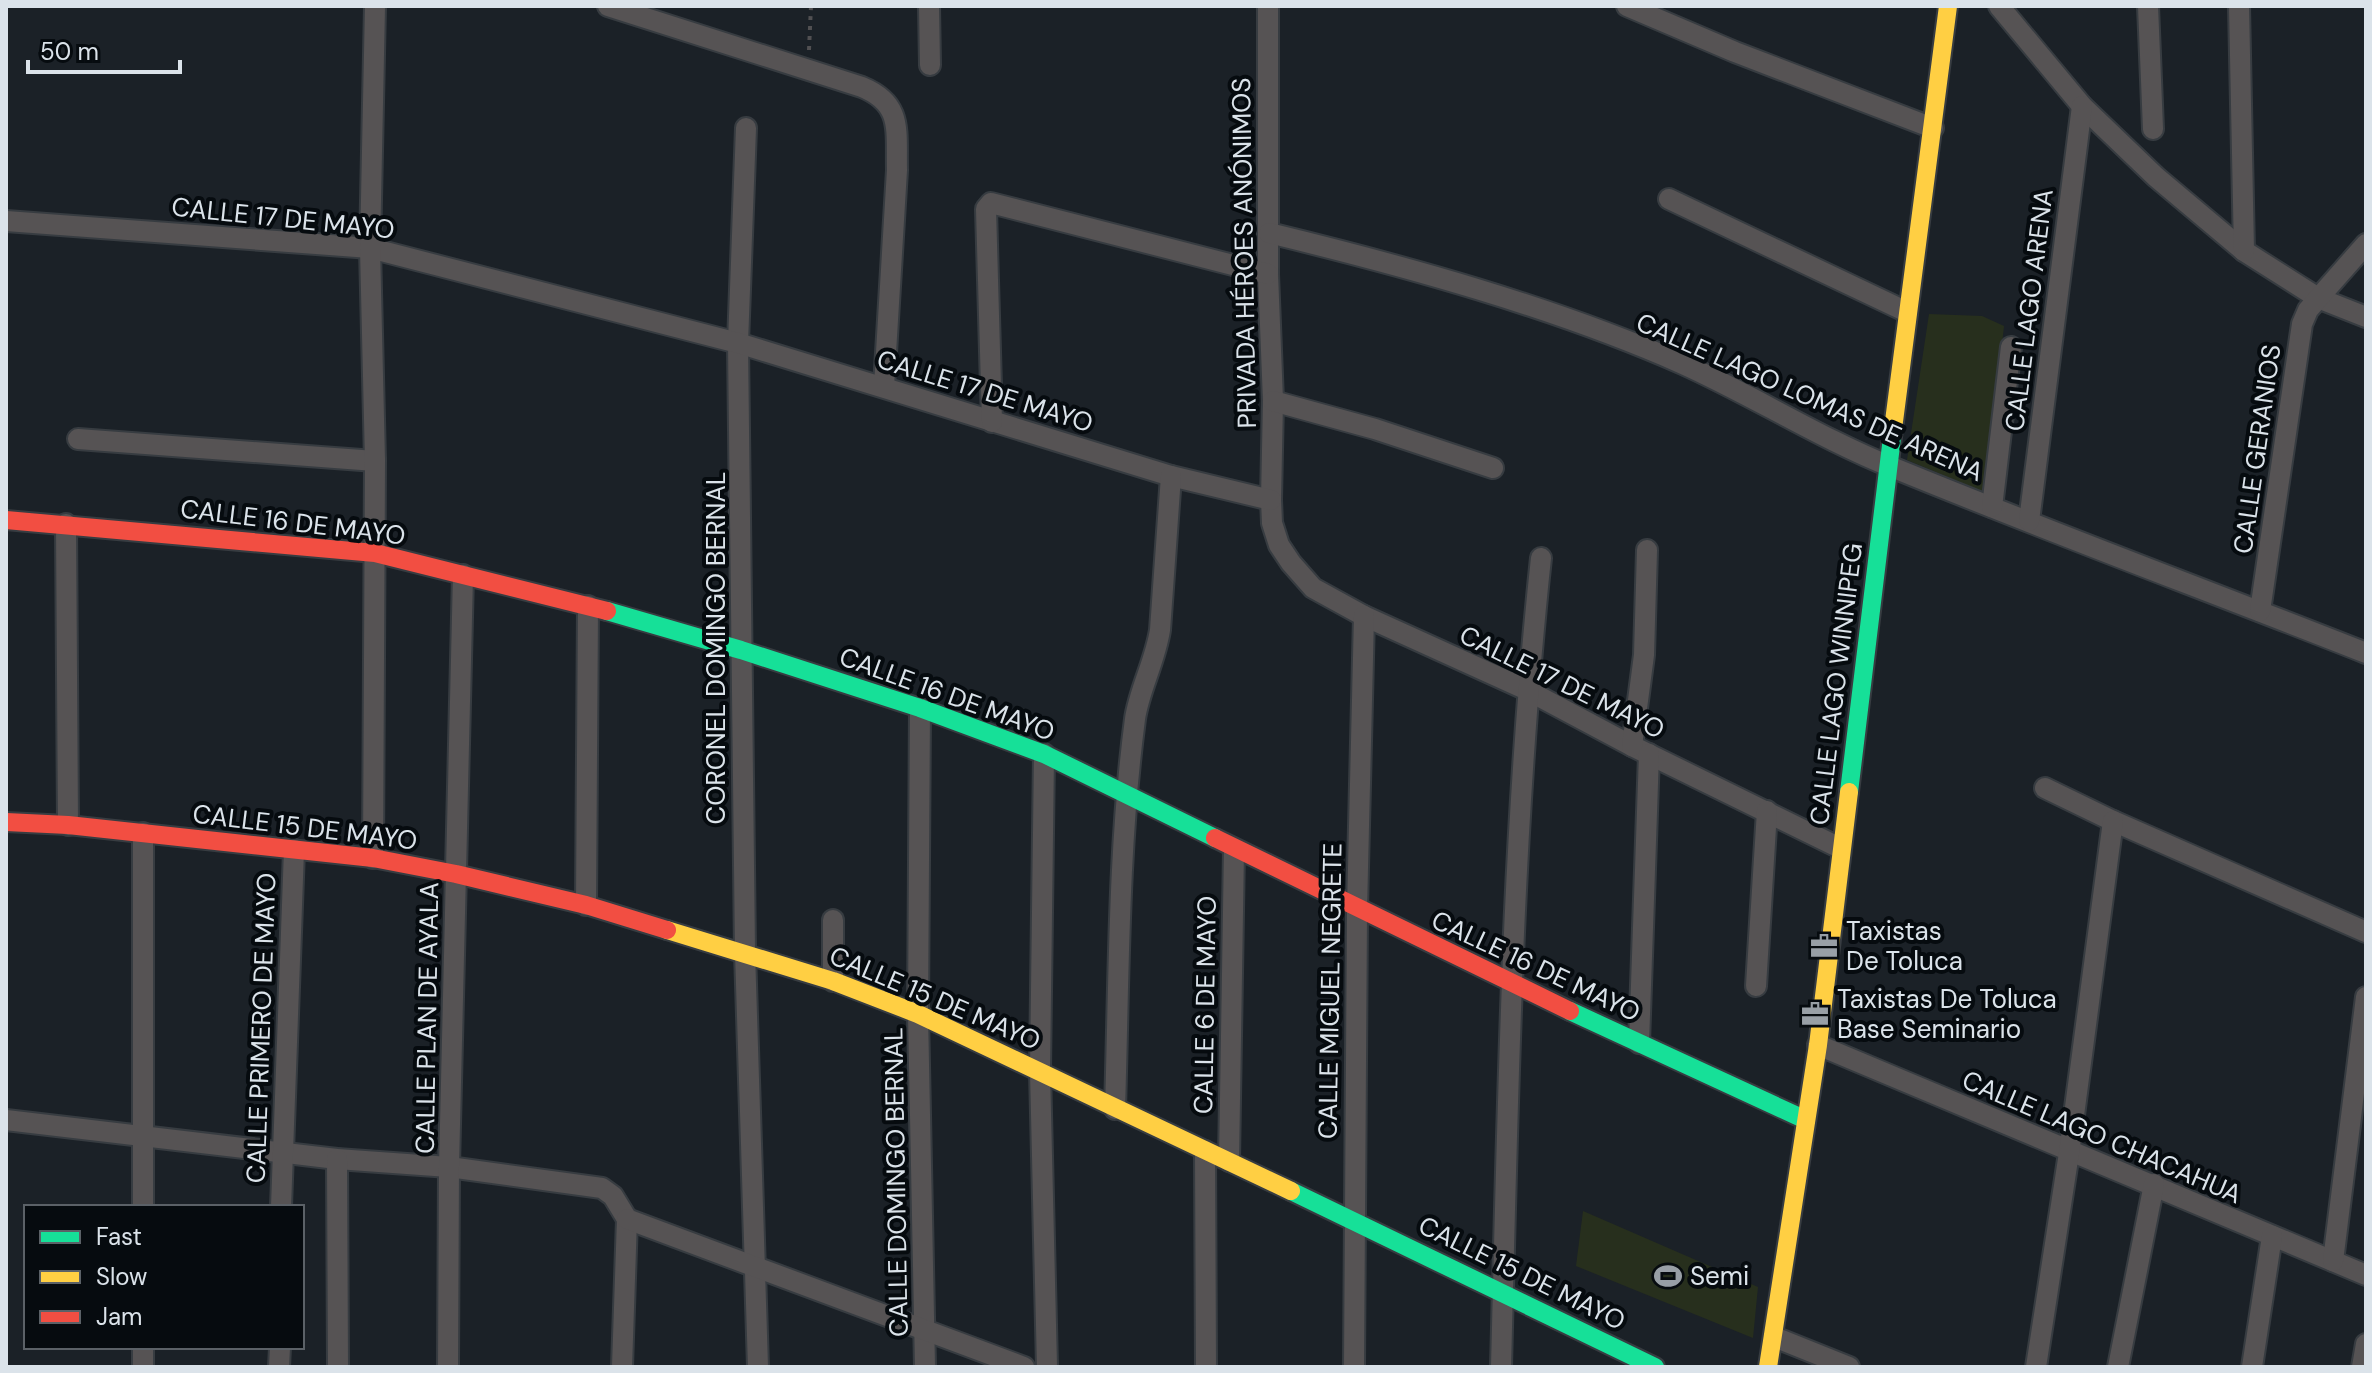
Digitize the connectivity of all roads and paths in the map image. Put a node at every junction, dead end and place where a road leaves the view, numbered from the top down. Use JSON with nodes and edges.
{"nodes":[{"id":1,"x":375,"y":6,"type":"edge"},
{"id":2,"x":608,"y":6,"type":"edge"},
{"id":3,"x":811,"y":6,"type":"edge"},
{"id":4,"x":929,"y":6,"type":"edge"},
{"id":5,"x":1268,"y":6,"type":"edge"},
{"id":6,"x":1627,"y":6,"type":"edge"},
{"id":7,"x":1948,"y":6,"type":"edge"},
{"id":8,"x":1999,"y":6,"type":"edge"},
{"id":9,"x":2148,"y":6,"type":"edge"},
{"id":10,"x":2239,"y":6,"type":"edge"},
{"id":11,"x":930,"y":65,"type":"dead end"},
{"id":12,"x":808,"y":68,"type":"junction"},
{"id":13,"x":2082,"y":106,"type":"junction"},
{"id":14,"x":746,"y":128,"type":"dead end"},
{"id":15,"x":1933,"y":128,"type":"junction"},
{"id":16,"x":2153,"y":129,"type":"dead end"},
{"id":17,"x":1669,"y":199,"type":"dead end"},
{"id":18,"x":6,"y":221,"type":"edge"},
{"id":19,"x":1269,"y":233,"type":"junction"},
{"id":20,"x":2366,"y":244,"type":"edge"},
{"id":21,"x":370,"y":248,"type":"junction"},
{"id":22,"x":2244,"y":251,"type":"junction"},
{"id":23,"x":1268,"y":274,"type":"junction"},
{"id":24,"x":2318,"y":298,"type":"junction"},
{"id":25,"x":1907,"y":312,"type":"junction"},
{"id":26,"x":2366,"y":317,"type":"edge"},
{"id":27,"x":738,"y":343,"type":"junction"},
{"id":28,"x":2011,"y":347,"type":"dead end"},
{"id":29,"x":884,"y":386,"type":"junction"},
{"id":30,"x":1273,"y":401,"type":"junction"},
{"id":31,"x":992,"y":422,"type":"junction"},
{"id":32,"x":78,"y":439,"type":"dead end"},
{"id":33,"x":375,"y":461,"type":"junction"},
{"id":34,"x":1890,"y":467,"type":"junction"},
{"id":35,"x":1493,"y":468,"type":"dead end"},
{"id":36,"x":1171,"y":476,"type":"junction"},
{"id":37,"x":1271,"y":500,"type":"junction"},
{"id":38,"x":1992,"y":507,"type":"junction"},
{"id":39,"x":6,"y":520,"type":"edge"},
{"id":40,"x":2029,"y":521,"type":"junction"},
{"id":41,"x":66,"y":524,"type":"junction"},
{"id":42,"x":1647,"y":550,"type":"dead end"},
{"id":43,"x":375,"y":553,"type":"junction"},
{"id":44,"x":1541,"y":558,"type":"dead end"},
{"id":45,"x":463,"y":575,"type":"junction"},
{"id":46,"x":588,"y":606,"type":"junction"},
{"id":47,"x":2260,"y":611,"type":"junction"},
{"id":48,"x":1364,"y":616,"type":"junction"},
{"id":49,"x":741,"y":650,"type":"junction"},
{"id":50,"x":2366,"y":653,"type":"edge"},
{"id":51,"x":1527,"y":690,"type":"junction"},
{"id":52,"x":920,"y":708,"type":"junction"},
{"id":53,"x":1641,"y":750,"type":"junction"},
{"id":54,"x":1044,"y":754,"type":"junction"},
{"id":55,"x":2045,"y":788,"type":"dead end"},
{"id":56,"x":1126,"y":795,"type":"junction"},
{"id":57,"x":1767,"y":811,"type":"junction"},
{"id":58,"x":2113,"y":821,"type":"junction"},
{"id":59,"x":6,"y":822,"type":"edge"},
{"id":60,"x":68,"y":825,"type":"junction"},
{"id":61,"x":143,"y":833,"type":"junction"},
{"id":62,"x":1840,"y":848,"type":"junction"},
{"id":63,"x":1234,"y":849,"type":"junction"},
{"id":64,"x":294,"y":850,"type":"junction"},
{"id":65,"x":373,"y":858,"type":"junction"},
{"id":66,"x":456,"y":874,"type":"junction"},
{"id":67,"x":586,"y":905,"type":"junction"},
{"id":68,"x":1357,"y":910,"type":"junction"},
{"id":69,"x":833,"y":920,"type":"dead end"},
{"id":70,"x":2366,"y":932,"type":"edge"},
{"id":71,"x":745,"y":952,"type":"junction"},
{"id":72,"x":833,"y":981,"type":"junction"},
{"id":73,"x":1511,"y":984,"type":"junction"},
{"id":74,"x":1756,"y":986,"type":"dead end"},
{"id":75,"x":2366,"y":997,"type":"edge"},
{"id":76,"x":918,"y":1014,"type":"junction"},
{"id":77,"x":1639,"y":1043,"type":"junction"},
{"id":78,"x":1818,"y":1045,"type":"junction"},
{"id":79,"x":1040,"y":1071,"type":"junction"},
{"id":80,"x":1115,"y":1109,"type":"junction"},
{"id":81,"x":6,"y":1120,"type":"edge"},
{"id":82,"x":1806,"y":1120,"type":"junction"},
{"id":83,"x":143,"y":1137,"type":"junction"},
{"id":84,"x":1205,"y":1151,"type":"junction"},
{"id":85,"x":281,"y":1152,"type":"junction"},
{"id":86,"x":2069,"y":1153,"type":"junction"},
{"id":87,"x":337,"y":1159,"type":"junction"},
{"id":88,"x":1229,"y":1161,"type":"junction"},
{"id":89,"x":449,"y":1167,"type":"junction"},
{"id":90,"x":2154,"y":1184,"type":"junction"},
{"id":91,"x":143,"y":1205,"type":"edge"},
{"id":92,"x":281,"y":1205,"type":"edge"},
{"id":93,"x":627,"y":1219,"type":"junction"},
{"id":94,"x":1354,"y":1220,"type":"junction"},
{"id":95,"x":2272,"y":1236,"type":"junction"},
{"id":96,"x":2333,"y":1261,"type":"junction"},
{"id":97,"x":756,"y":1266,"type":"junction"},
{"id":98,"x":2366,"y":1275,"type":"edge"},
{"id":99,"x":1503,"y":1293,"type":"junction"},
{"id":100,"x":925,"y":1331,"type":"junction"},
{"id":101,"x":1774,"y":1337,"type":"junction"},
{"id":102,"x":2366,"y":1344,"type":"edge"},
{"id":103,"x":338,"y":1367,"type":"edge"},
{"id":104,"x":448,"y":1367,"type":"edge"},
{"id":105,"x":622,"y":1367,"type":"edge"},
{"id":106,"x":758,"y":1367,"type":"edge"},
{"id":107,"x":925,"y":1367,"type":"edge"},
{"id":108,"x":1024,"y":1367,"type":"edge"},
{"id":109,"x":1047,"y":1367,"type":"edge"},
{"id":110,"x":1206,"y":1367,"type":"edge"},
{"id":111,"x":1354,"y":1367,"type":"edge"},
{"id":112,"x":1501,"y":1367,"type":"edge"},
{"id":113,"x":1655,"y":1367,"type":"edge"},
{"id":114,"x":1768,"y":1367,"type":"edge"},
{"id":115,"x":1849,"y":1367,"type":"edge"},
{"id":116,"x":2036,"y":1367,"type":"edge"},
{"id":117,"x":2118,"y":1367,"type":"edge"},
{"id":118,"x":2252,"y":1367,"type":"edge"},
{"id":119,"x":2362,"y":1367,"type":"edge"}],
"edges":[{"from":1,"to":21,"type":"street"},
{"from":2,"to":12,"type":"street"},
{"from":3,"to":12,"type":"path"},
{"from":4,"to":11,"type":"street"},
{"from":5,"to":19,"type":"street","name":"PRIVADA HÉROES ANÓNIMOS"},
{"from":6,"to":15,"type":"street"},
{"from":7,"to":15,"type":"street","name":"CALLE LAGO WINNIPEG"},
{"from":8,"to":13,"type":"street"},
{"from":9,"to":16,"type":"street"},
{"from":10,"to":22,"type":"street"},
{"from":12,"to":29,"type":"street"},
{"from":13,"to":22,"type":"street"},
{"from":13,"to":40,"type":"street","name":"CALLE LAGO ARENA"},
{"from":14,"to":27,"type":"street","name":"CORONEL DOMINGO BERNAL"},
{"from":15,"to":25,"type":"street","name":"CALLE LAGO WINNIPEG"},
{"from":17,"to":25,"type":"street"},
{"from":18,"to":21,"type":"street","name":"CALLE 17 DE MAYO"},
{"from":19,"to":23,"type":"street","name":"PRIVADA HÉROES ANÓNIMOS"},
{"from":19,"to":34,"type":"street","name":"CALLE LAGO LOMAS DE ARENA"},
{"from":20,"to":24,"type":"street","name":"CALLE GERANIOS"},
{"from":21,"to":27,"type":"street","name":"CALLE 17 DE MAYO"},
{"from":21,"to":33,"type":"street"},
{"from":22,"to":24,"type":"street"},
{"from":23,"to":30,"type":"street","name":"PRIVADA HÉROES ANÓNIMOS"},
{"from":23,"to":31,"type":"street"},
{"from":24,"to":26,"type":"street"},
{"from":24,"to":47,"type":"street","name":"CALLE GERANIOS"},
{"from":25,"to":34,"type":"street","name":"CALLE LAGO WINNIPEG"},
{"from":27,"to":29,"type":"street","name":"CALLE 17 DE MAYO"},
{"from":27,"to":49,"type":"street","name":"CORONEL DOMINGO BERNAL"},
{"from":28,"to":38,"type":"street"},
{"from":29,"to":31,"type":"street","name":"CALLE 17 DE MAYO"},
{"from":30,"to":35,"type":"street"},
{"from":30,"to":37,"type":"street","name":"PRIVADA HÉROES ANÓNIMOS"},
{"from":31,"to":36,"type":"street","name":"CALLE 17 DE MAYO"},
{"from":32,"to":33,"type":"street"},
{"from":33,"to":43,"type":"street"},
{"from":34,"to":38,"type":"street","name":"CALLE LAGO LOMAS DE ARENA"},
{"from":34,"to":62,"type":"street","name":"CALLE LAGO WINNIPEG"},
{"from":36,"to":37,"type":"street","name":"CALLE 17 DE MAYO"},
{"from":36,"to":56,"type":"street"},
{"from":37,"to":48,"type":"street","name":"CALLE 17 DE MAYO"},
{"from":38,"to":40,"type":"street","name":"CALLE LAGO LOMAS DE ARENA"},
{"from":39,"to":41,"type":"street","name":"CALLE 16 DE MAYO"},
{"from":40,"to":47,"type":"street","name":"CALLE LAGO LOMAS DE ARENA"},
{"from":41,"to":43,"type":"street","name":"CALLE 16 DE MAYO"},
{"from":41,"to":60,"type":"street"},
{"from":42,"to":53,"type":"street"},
{"from":43,"to":45,"type":"street","name":"CALLE 16 DE MAYO"},
{"from":43,"to":65,"type":"street"},
{"from":44,"to":51,"type":"street"},
{"from":45,"to":46,"type":"street","name":"CALLE 16 DE MAYO"},
{"from":45,"to":66,"type":"street","name":"CALLE PLAN DE AYALA"},
{"from":46,"to":49,"type":"street","name":"CALLE 16 DE MAYO"},
{"from":46,"to":67,"type":"street"},
{"from":47,"to":50,"type":"street","name":"CALLE LAGO LOMAS DE ARENA"},
{"from":48,"to":51,"type":"street","name":"CALLE 17 DE MAYO"},
{"from":48,"to":68,"type":"street","name":"CALLE MIGUEL NEGRETE"},
{"from":49,"to":52,"type":"street","name":"CALLE 16 DE MAYO"},
{"from":49,"to":71,"type":"street","name":"CORONEL DOMINGO BERNAL"},
{"from":51,"to":53,"type":"street","name":"CALLE 17 DE MAYO"},
{"from":51,"to":73,"type":"street"},
{"from":52,"to":54,"type":"street","name":"CALLE 16 DE MAYO"},
{"from":52,"to":76,"type":"street","name":"CALLE DOMINGO BERNAL"},
{"from":53,"to":57,"type":"street","name":"CALLE 17 DE MAYO"},
{"from":53,"to":77,"type":"street"},
{"from":54,"to":56,"type":"street","name":"CALLE 16 DE MAYO"},
{"from":54,"to":79,"type":"street"},
{"from":55,"to":58,"type":"street"},
{"from":56,"to":63,"type":"street","name":"CALLE 16 DE MAYO"},
{"from":56,"to":80,"type":"street"},
{"from":57,"to":62,"type":"street","name":"CALLE 17 DE MAYO"},
{"from":57,"to":74,"type":"street","name":"CALLE LAGO WINNIPEG"},
{"from":58,"to":70,"type":"street"},
{"from":58,"to":86,"type":"street"},
{"from":59,"to":60,"type":"street","name":"CALLE 15 DE MAYO"},
{"from":60,"to":61,"type":"street","name":"CALLE 15 DE MAYO"},
{"from":61,"to":64,"type":"street","name":"CALLE 15 DE MAYO"},
{"from":61,"to":83,"type":"street"},
{"from":62,"to":78,"type":"street","name":"CALLE LAGO WINNIPEG"},
{"from":63,"to":68,"type":"street","name":"CALLE 16 DE MAYO"},
{"from":63,"to":88,"type":"street","name":"CALLE 6 DE MAYO"},
{"from":64,"to":65,"type":"street","name":"CALLE 15 DE MAYO"},
{"from":64,"to":85,"type":"street","name":"CALLE PRIMERO DE MAYO"},
{"from":65,"to":66,"type":"street","name":"CALLE 15 DE MAYO"},
{"from":66,"to":67,"type":"street","name":"CALLE 15 DE MAYO"},
{"from":66,"to":89,"type":"street","name":"CALLE PLAN DE AYALA"},
{"from":67,"to":71,"type":"street","name":"CALLE 15 DE MAYO"},
{"from":68,"to":73,"type":"street","name":"CALLE 16 DE MAYO"},
{"from":68,"to":94,"type":"street","name":"CALLE MIGUEL NEGRETE"},
{"from":69,"to":72,"type":"street"},
{"from":71,"to":72,"type":"street","name":"CALLE 15 DE MAYO"},
{"from":71,"to":97,"type":"street","name":"CORONEL DOMINGO BERNAL"},
{"from":72,"to":76,"type":"street","name":"CALLE 15 DE MAYO"},
{"from":73,"to":77,"type":"street","name":"CALLE 16 DE MAYO"},
{"from":73,"to":99,"type":"street"},
{"from":75,"to":96,"type":"street"},
{"from":76,"to":79,"type":"street","name":"CALLE 15 DE MAYO"},
{"from":76,"to":100,"type":"street","name":"CALLE DOMINGO BERNAL"},
{"from":77,"to":82,"type":"street","name":"CALLE 16 DE MAYO"},
{"from":78,"to":82,"type":"street","name":"CALLE LAGO WINNIPEG"},
{"from":78,"to":86,"type":"street","name":"CALLE LAGO CHACAHUA"},
{"from":79,"to":80,"type":"street","name":"CALLE 15 DE MAYO"},
{"from":79,"to":109,"type":"street"},
{"from":80,"to":84,"type":"street","name":"CALLE 15 DE MAYO"},
{"from":81,"to":83,"type":"street"},
{"from":82,"to":101,"type":"street","name":"CALLE LAGO WINNIPEG"},
{"from":83,"to":85,"type":"street"},
{"from":83,"to":91,"type":"street"},
{"from":84,"to":88,"type":"street","name":"CALLE 15 DE MAYO"},
{"from":84,"to":110,"type":"street"},
{"from":85,"to":87,"type":"street"},
{"from":85,"to":92,"type":"street","name":"CALLE PRIMERO DE MAYO"},
{"from":86,"to":90,"type":"street","name":"CALLE LAGO CHACAHUA"},
{"from":86,"to":116,"type":"street"},
{"from":87,"to":89,"type":"street"},
{"from":87,"to":103,"type":"street"},
{"from":88,"to":94,"type":"street","name":"CALLE 15 DE MAYO"},
{"from":89,"to":93,"type":"street"},
{"from":89,"to":104,"type":"street","name":"CALLE PLAN DE AYALA"},
{"from":90,"to":95,"type":"street","name":"CALLE LAGO CHACAHUA"},
{"from":90,"to":117,"type":"street"},
{"from":93,"to":97,"type":"street"},
{"from":93,"to":105,"type":"street"},
{"from":94,"to":99,"type":"street","name":"CALLE 15 DE MAYO"},
{"from":94,"to":111,"type":"street","name":"CALLE MIGUEL NEGRETE"},
{"from":95,"to":96,"type":"street","name":"CALLE LAGO CHACAHUA"},
{"from":95,"to":118,"type":"street"},
{"from":96,"to":98,"type":"street","name":"CALLE LAGO CHACAHUA"},
{"from":97,"to":100,"type":"street"},
{"from":97,"to":106,"type":"street","name":"CORONEL DOMINGO BERNAL"},
{"from":99,"to":112,"type":"street"},
{"from":99,"to":113,"type":"street","name":"CALLE 15 DE MAYO"},
{"from":100,"to":107,"type":"street","name":"CALLE DOMINGO BERNAL"},
{"from":100,"to":108,"type":"street"},
{"from":101,"to":114,"type":"street","name":"CALLE LAGO WINNIPEG"},
{"from":101,"to":115,"type":"street"},
{"from":102,"to":119,"type":"street"}]}
